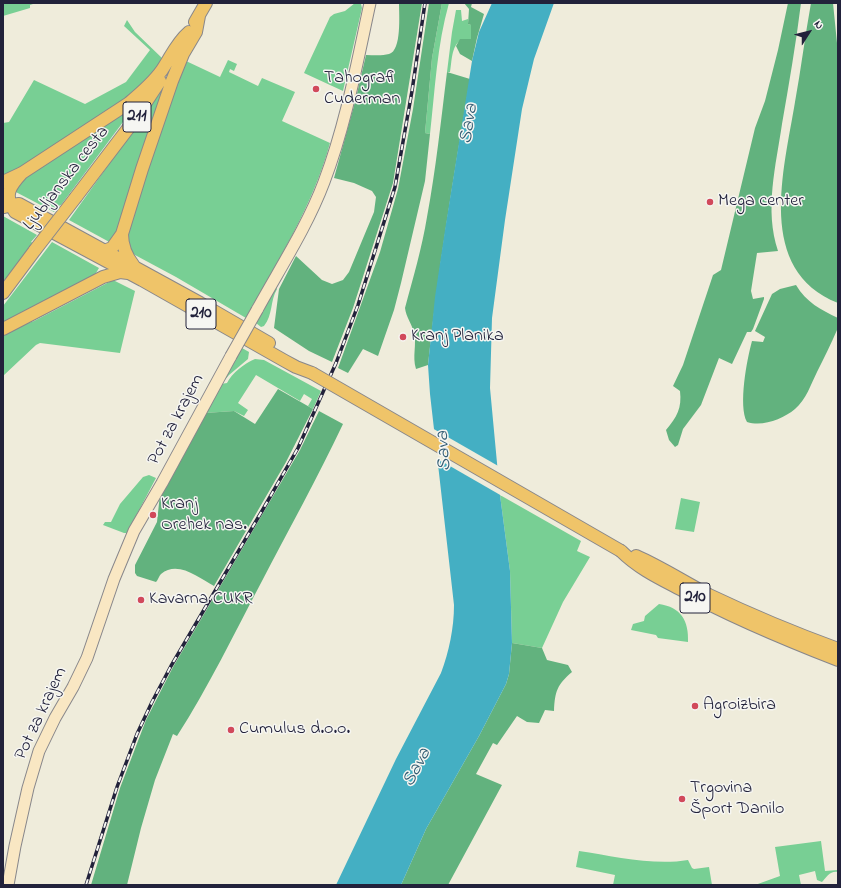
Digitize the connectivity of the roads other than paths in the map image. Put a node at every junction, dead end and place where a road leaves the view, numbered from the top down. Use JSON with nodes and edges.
{"nodes":[{"id":1,"x":206,"y":3,"type":"edge"},
{"id":2,"x":370,"y":3,"type":"edge"},
{"id":3,"x":199,"y":16,"type":"junction"},
{"id":4,"x":189,"y":32,"type":"junction"},
{"id":5,"x":22,"y":173,"type":"junction"},
{"id":6,"x":3,"y":182,"type":"edge"},
{"id":7,"x":9,"y":204,"type":"edge"},
{"id":8,"x":122,"y":234,"type":"junction"},
{"id":9,"x":99,"y":252,"type":"junction"},
{"id":10,"x":132,"y":270,"type":"junction"},
{"id":11,"x":87,"y":285,"type":"junction"},
{"id":12,"x":3,"y":293,"type":"edge"},
{"id":13,"x":3,"y":329,"type":"edge"},
{"id":14,"x":621,"y":551,"type":"junction"},
{"id":15,"x":837,"y":648,"type":"edge"},
{"id":16,"x":838,"y":660,"type":"edge"},
{"id":17,"x":8,"y":885,"type":"edge"}],
"edges":[{"from":1,"to":3,"type":"main road","name":"Ljubljanska cesta"},
{"from":2,"to":17,"type":"street","name":"Pot za krajem","bridge":true},
{"from":3,"to":4,"type":"main road","name":"Ljubljanska cesta","number":"211"},
{"from":3,"to":8,"type":"main road","number":"211"},
{"from":4,"to":5,"type":"main road","number":"211"},
{"from":4,"to":12,"type":"main road","name":"Ljubljanska cesta","number":"211","bridge":true},
{"from":5,"to":6,"type":"main road","number":"211"},
{"from":5,"to":7,"type":"main road","number":"211"},
{"from":7,"to":9,"type":"main road","number":"210"},
{"from":8,"to":9,"type":"main road","number":"211"},
{"from":8,"to":10,"type":"main road","number":"211"},
{"from":9,"to":10,"type":"main road","number":"210"},
{"from":9,"to":11,"type":"main road","number":"211"},
{"from":10,"to":11,"type":"main road","number":"211"},
{"from":10,"to":14,"type":"main road","number":"210","bridge":true},
{"from":11,"to":13,"type":"main road","number":"211"},
{"from":14,"to":15,"type":"main road","number":"210"},
{"from":14,"to":16,"type":"main road","number":"210"}]}
